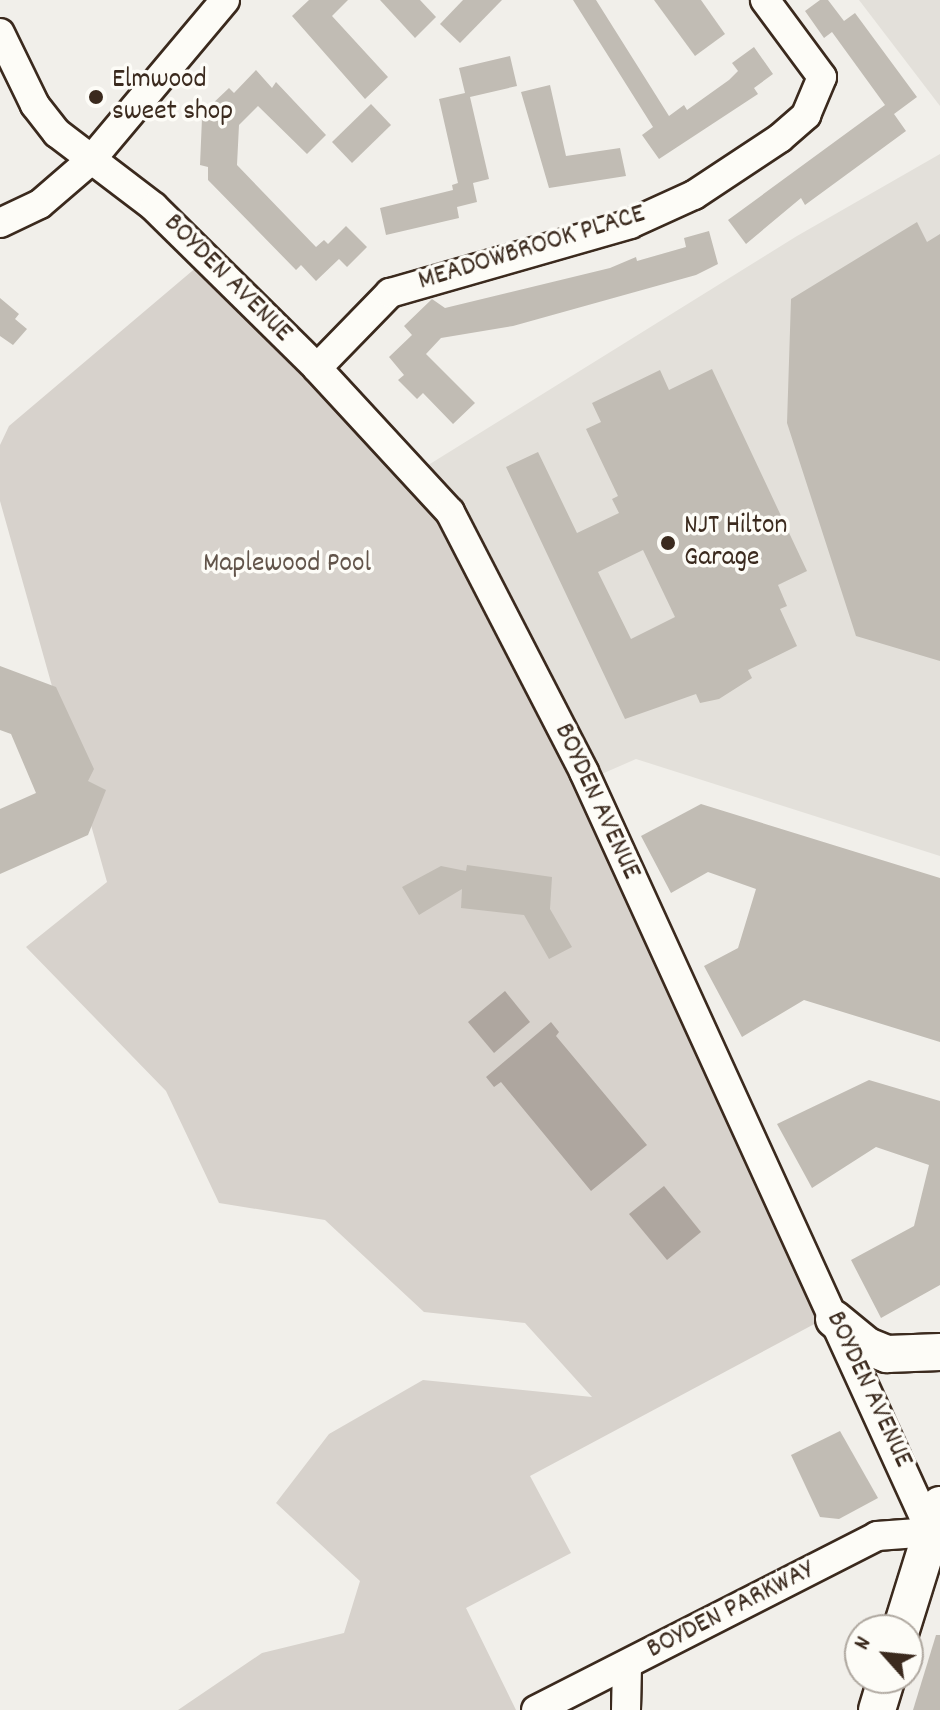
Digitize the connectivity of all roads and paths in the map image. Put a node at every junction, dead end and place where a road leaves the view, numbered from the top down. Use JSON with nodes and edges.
{"nodes":[{"id":1,"x":225,"y":0,"type":"edge"},
{"id":2,"x":765,"y":0,"type":"edge"},
{"id":3,"x":0,"y":33,"type":"edge"},
{"id":4,"x":90,"y":161,"type":"junction"},
{"id":5,"x":0,"y":223,"type":"edge"},
{"id":6,"x":317,"y":368,"type":"junction"},
{"id":7,"x":834,"y":1319,"type":"junction"},
{"id":8,"x":940,"y":1352,"type":"edge"},
{"id":9,"x":937,"y":1531,"type":"edge"},
{"id":10,"x":907,"y":1614,"type":"edge"},
{"id":11,"x":627,"y":1665,"type":"junction"},
{"id":12,"x":536,"y":1710,"type":"edge"},
{"id":13,"x":626,"y":1710,"type":"edge"}],
"edges":[{"from":1,"to":4,"type":"street"},
{"from":2,"to":6,"type":"street","name":"MEADOWBROOK PLACE"},
{"from":3,"to":4,"type":"street","name":"BOYDEN AVENUE"},
{"from":4,"to":5,"type":"street"},
{"from":4,"to":6,"type":"street","name":"BOYDEN AVENUE"},
{"from":6,"to":7,"type":"street","name":"BOYDEN AVENUE"},
{"from":7,"to":8,"type":"main road"},
{"from":7,"to":9,"type":"street","name":"BOYDEN AVENUE"},
{"from":9,"to":10,"type":"main road"},
{"from":9,"to":11,"type":"street","name":"BOYDEN PARKWAY"},
{"from":11,"to":12,"type":"street","name":"BOYDEN PARKWAY"},
{"from":11,"to":13,"type":"street"}]}
